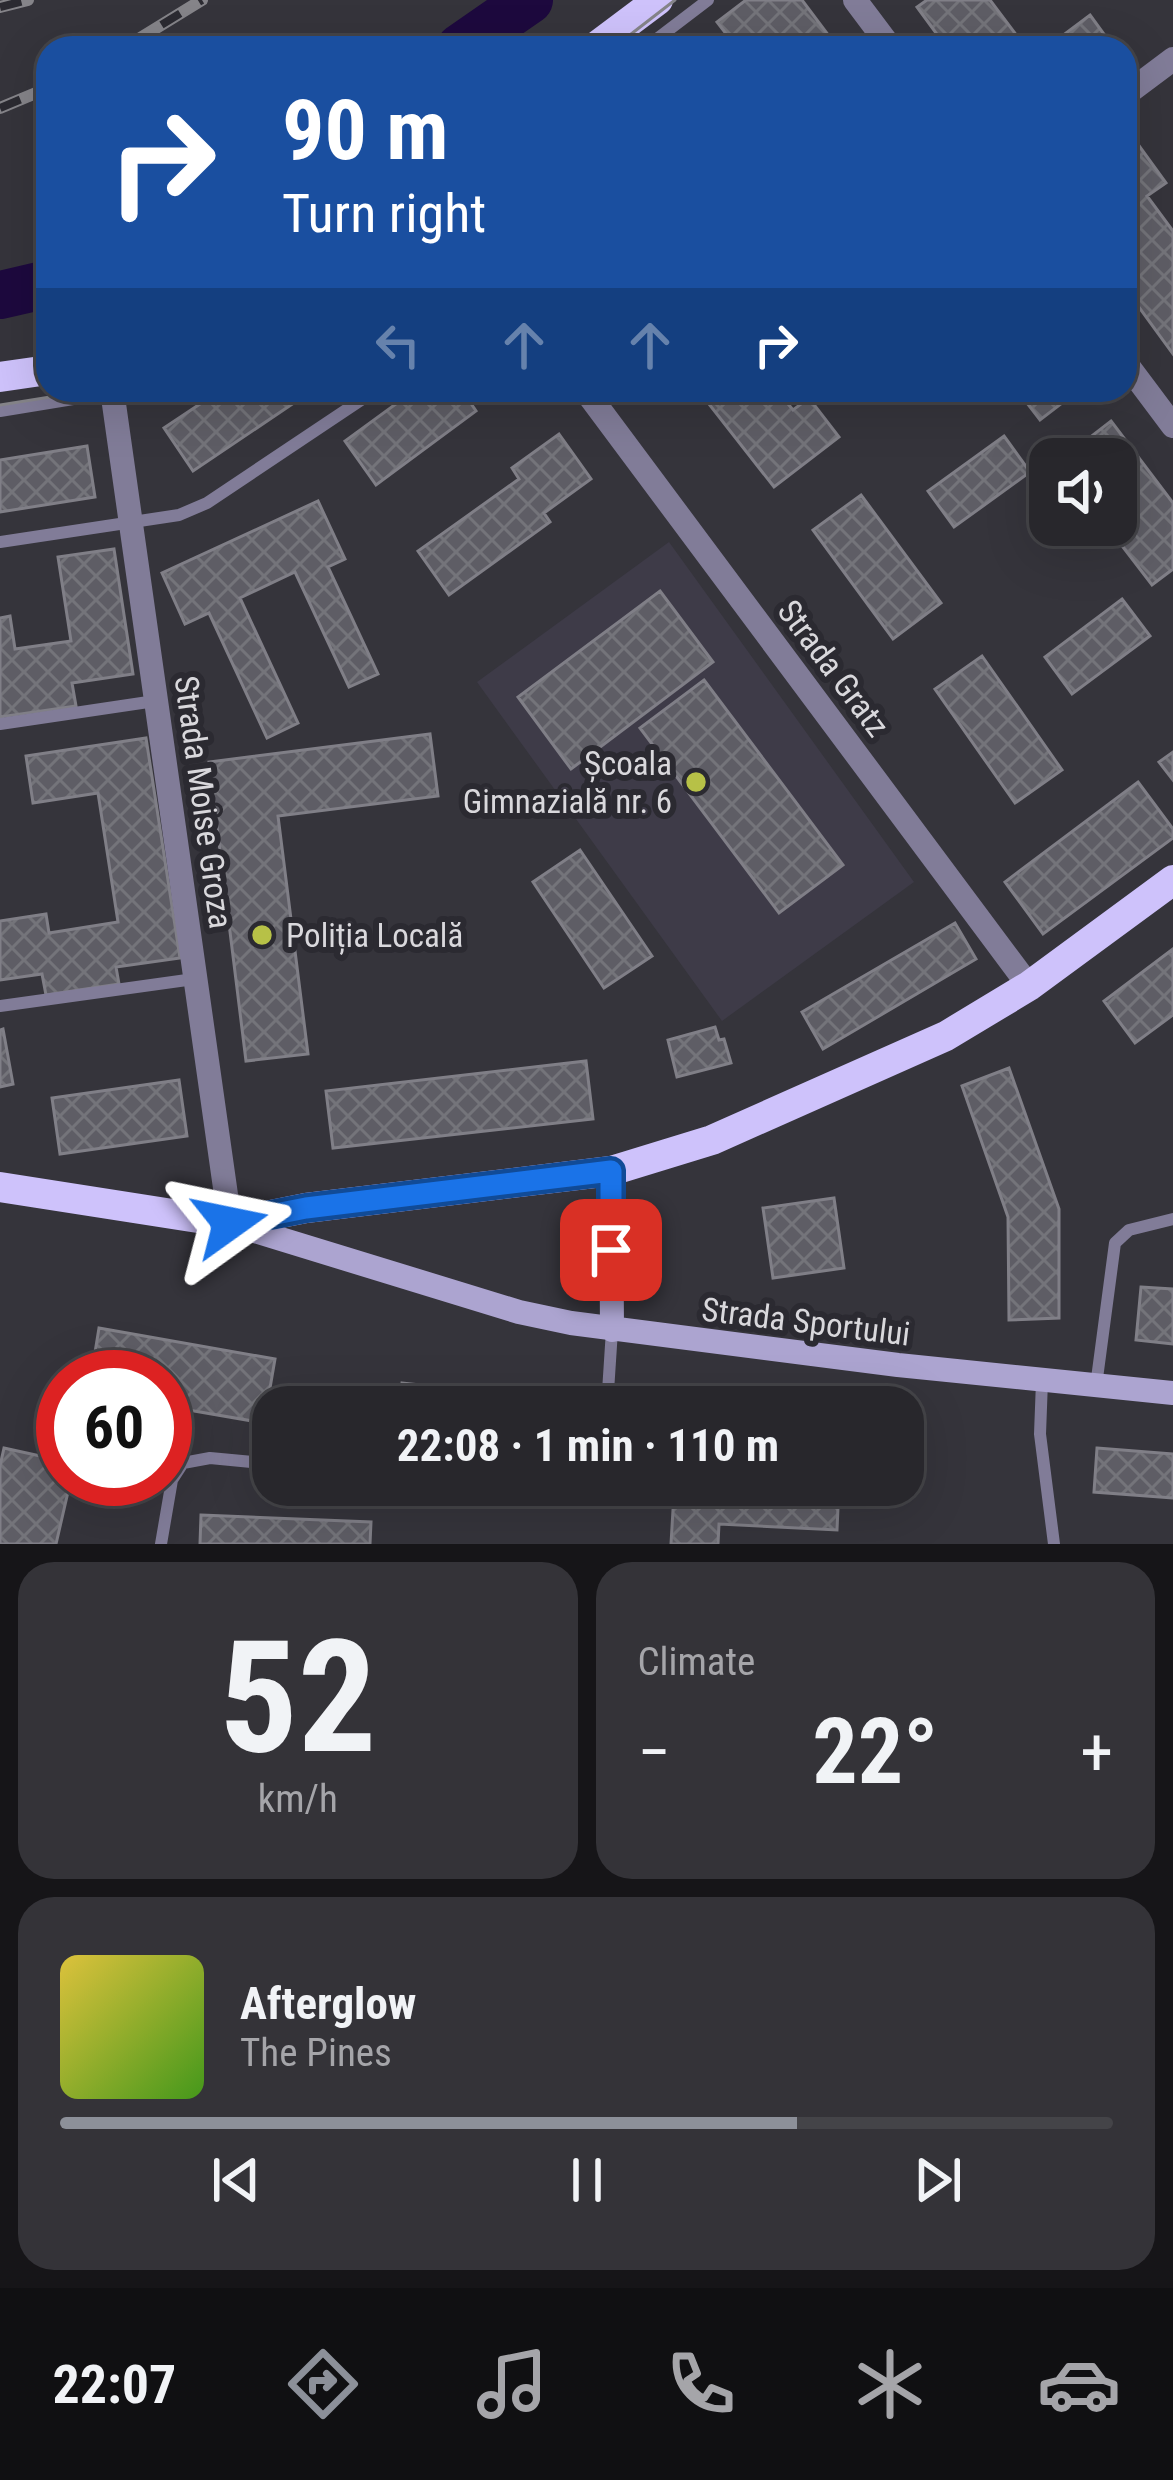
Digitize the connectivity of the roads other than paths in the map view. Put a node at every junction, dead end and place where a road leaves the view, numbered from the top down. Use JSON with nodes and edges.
{"nodes":[{"id":1,"x":658,"y":0,"type":"edge"},
{"id":2,"x":708,"y":0,"type":"edge"},
{"id":3,"x":868,"y":5,"type":"edge"},
{"id":4,"x":610,"y":36,"type":"edge"},
{"id":5,"x":662,"y":36,"type":"edge"},
{"id":6,"x":885,"y":36,"type":"edge"},
{"id":7,"x":1173,"y":59,"type":"edge"},
{"id":8,"x":1137,"y":85,"type":"edge"},
{"id":9,"x":36,"y":372,"type":"edge"},
{"id":10,"x":0,"y":377,"type":"edge"},
{"id":11,"x":1137,"y":378,"type":"edge"},
{"id":12,"x":53,"y":402,"type":"edge"},
{"id":13,"x":119,"y":402,"type":"edge"},
{"id":14,"x":358,"y":402,"type":"edge"},
{"id":15,"x":594,"y":402,"type":"edge"},
{"id":16,"x":0,"y":411,"type":"edge"},
{"id":17,"x":1173,"y":426,"type":"edge"},
{"id":18,"x":131,"y":523,"type":"junction"},
{"id":19,"x":0,"y":542,"type":"edge"},
{"id":20,"x":156,"y":701,"type":"junction"},
{"id":21,"x":0,"y":724,"type":"edge"},
{"id":22,"x":1173,"y":880,"type":"edge"},
{"id":23,"x":196,"y":979,"type":"junction"},
{"id":24,"x":1029,"y":986,"type":"junction"},
{"id":25,"x":0,"y":1006,"type":"edge"},
{"id":26,"x":611,"y":1171,"type":"junction"},
{"id":27,"x":0,"y":1186,"type":"edge"},
{"id":28,"x":1173,"y":1219,"type":"edge"},
{"id":29,"x":230,"y":1223,"type":"junction"},
{"id":30,"x":612,"y":1330,"type":"junction"},
{"id":31,"x":1042,"y":1382,"type":"junction"},
{"id":32,"x":608,"y":1386,"type":"edge"},
{"id":33,"x":1096,"y":1387,"type":"junction"},
{"id":34,"x":1173,"y":1393,"type":"edge"},
{"id":35,"x":252,"y":1462,"type":"edge"},
{"id":36,"x":161,"y":1544,"type":"edge"},
{"id":37,"x":1054,"y":1544,"type":"edge"}],
"edges":[{"from":1,"to":4,"type":"main road"},
{"from":2,"to":5,"type":"lane"},
{"from":3,"to":6,"type":"street"},
{"from":7,"to":8,"type":"street"},
{"from":9,"to":10,"type":"main road"},
{"from":11,"to":17,"type":"street"},
{"from":12,"to":16,"type":"lane"},
{"from":13,"to":18,"type":"street","name":"Strada Moise Groza"},
{"from":14,"to":18,"type":"lane"},
{"from":15,"to":24,"type":"street","name":"Strada Gratz"},
{"from":18,"to":19,"type":"lane"},
{"from":18,"to":20,"type":"street","name":"Strada Moise Groza"},
{"from":20,"to":21,"type":"lane"},
{"from":20,"to":23,"type":"street","name":"Strada Moise Groza"},
{"from":22,"to":24,"type":"main road"},
{"from":23,"to":25,"type":"lane"},
{"from":23,"to":29,"type":"street","name":"Strada Moise Groza"},
{"from":24,"to":26,"type":"main road"},
{"from":26,"to":29,"type":"main road"},
{"from":26,"to":30,"type":"main road"},
{"from":27,"to":29,"type":"main road"},
{"from":28,"to":33,"type":"lane"},
{"from":29,"to":30,"type":"main road","name":"Strada Sportului"},
{"from":30,"to":31,"type":"main road","name":"Strada Sportului"},
{"from":30,"to":32,"type":"lane"},
{"from":31,"to":33,"type":"main road","name":"Strada Sportului"},
{"from":31,"to":37,"type":"lane"},
{"from":33,"to":34,"type":"main road","name":"Strada Sportului"},
{"from":35,"to":36,"type":"lane"}]}
